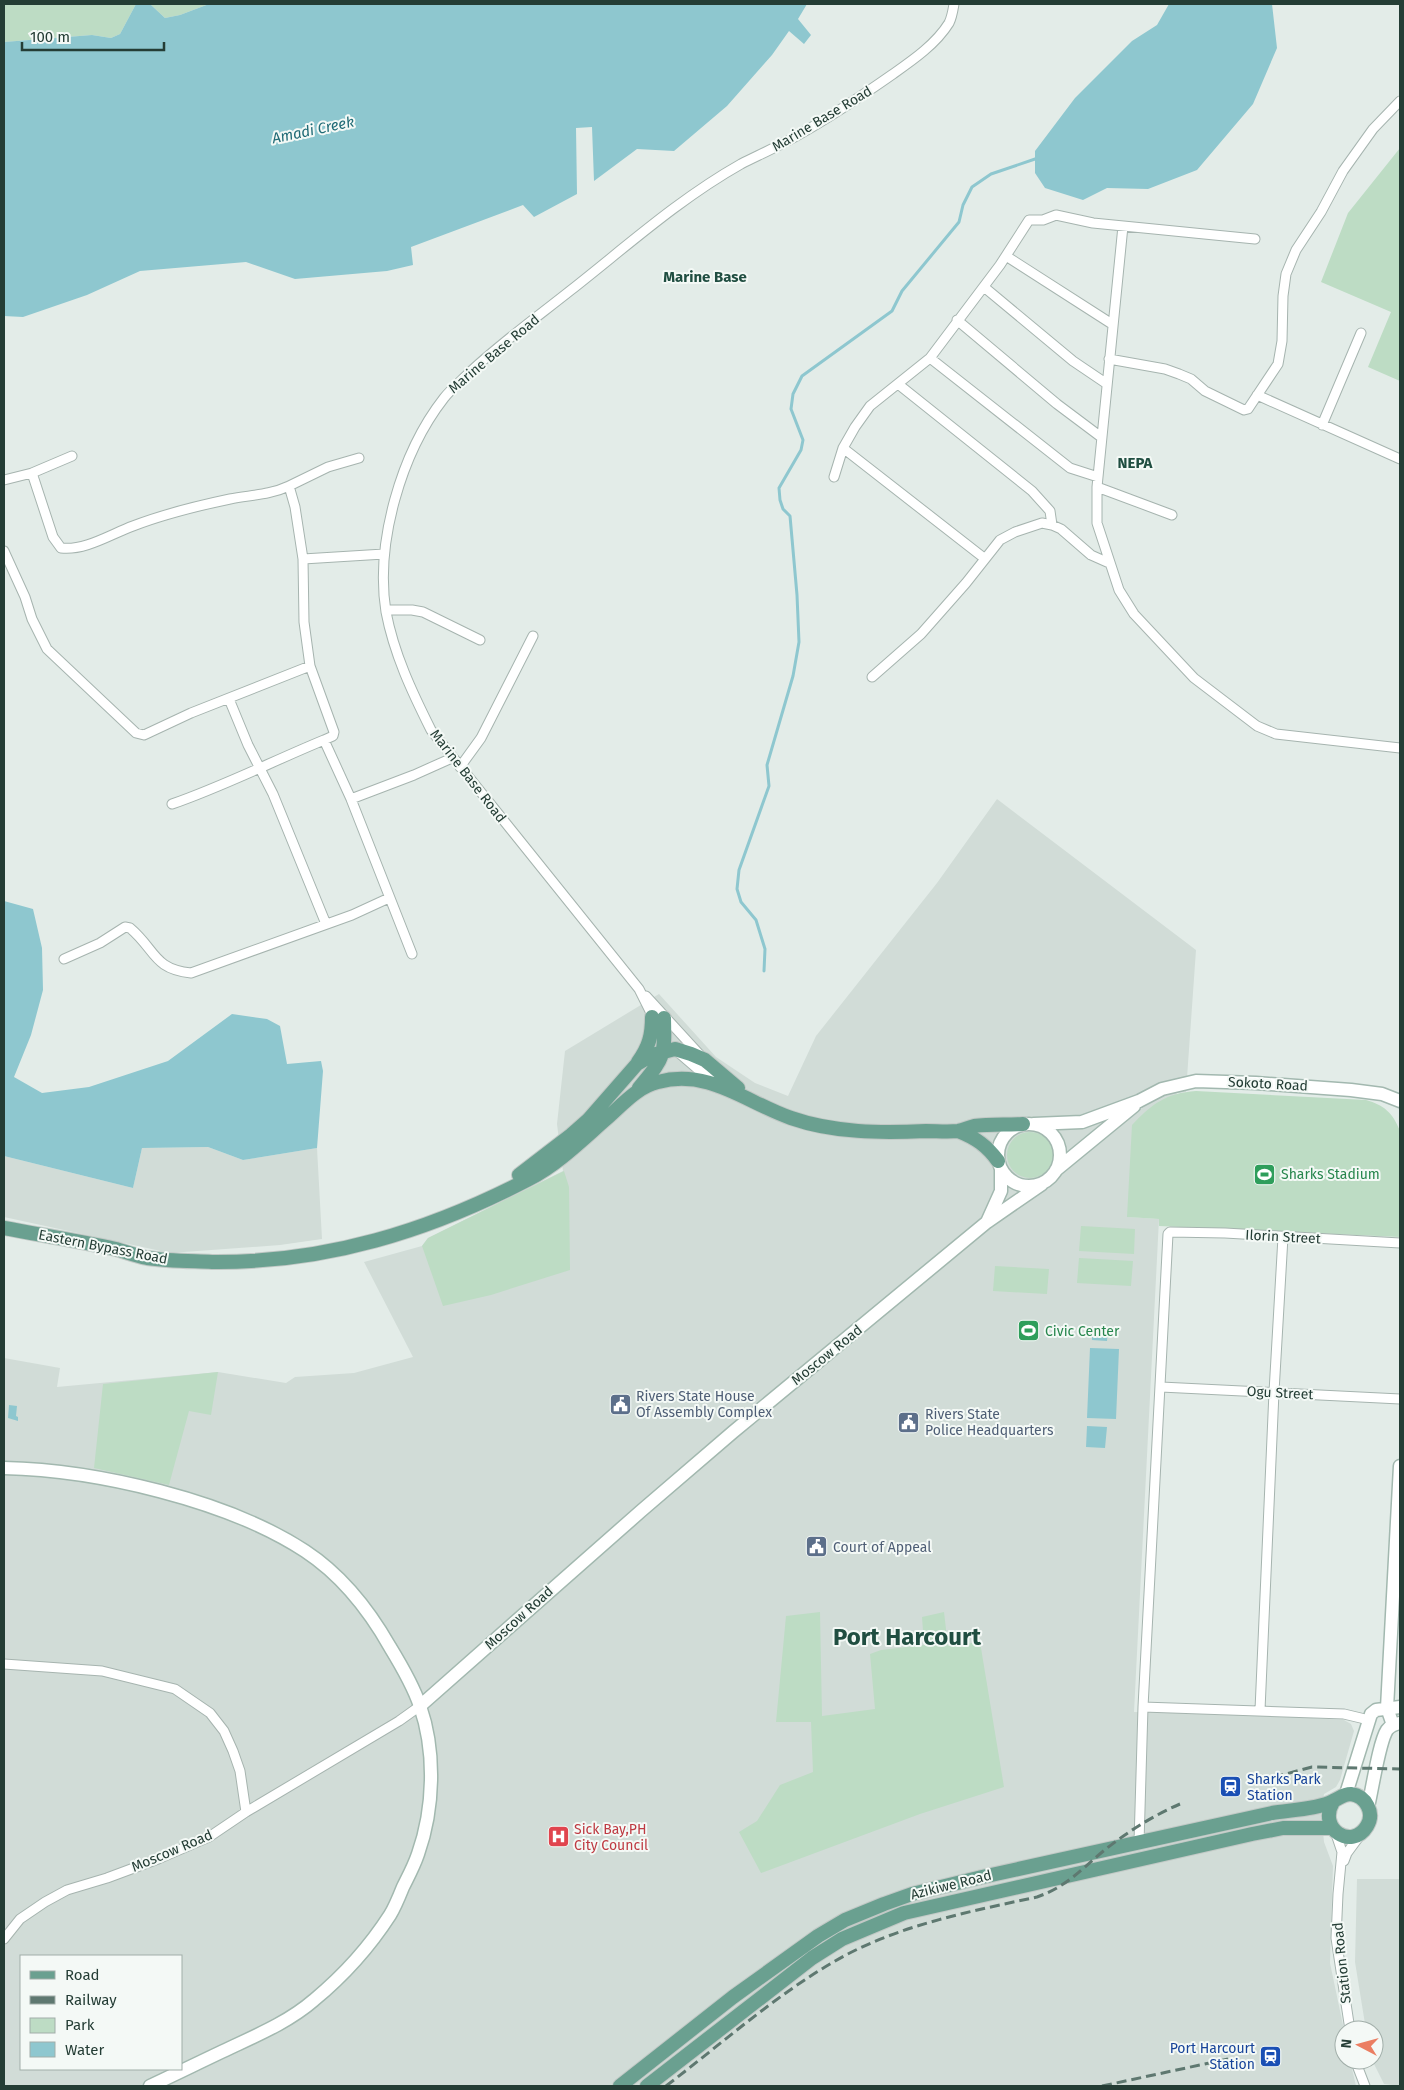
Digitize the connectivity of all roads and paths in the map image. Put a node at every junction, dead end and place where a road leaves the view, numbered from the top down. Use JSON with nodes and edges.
{"nodes":[{"id":1,"x":954,"y":4,"type":"edge"},
{"id":2,"x":1400,"y":101,"type":"edge"},
{"id":3,"x":1123,"y":226,"type":"junction"},
{"id":4,"x":1255,"y":239,"type":"dead end"},
{"id":5,"x":1006,"y":256,"type":"junction"},
{"id":6,"x":984,"y":287,"type":"junction"},
{"id":7,"x":957,"y":320,"type":"junction"},
{"id":8,"x":1112,"y":324,"type":"junction"},
{"id":9,"x":1360,"y":333,"type":"dead end"},
{"id":10,"x":930,"y":358,"type":"junction"},
{"id":11,"x":1109,"y":359,"type":"junction"},
{"id":12,"x":898,"y":384,"type":"junction"},
{"id":13,"x":1107,"y":384,"type":"junction"},
{"id":14,"x":1257,"y":395,"type":"junction"},
{"id":15,"x":1322,"y":425,"type":"junction"},
{"id":16,"x":1101,"y":437,"type":"junction"},
{"id":17,"x":843,"y":448,"type":"junction"},
{"id":18,"x":72,"y":456,"type":"dead end"},
{"id":19,"x":359,"y":458,"type":"dead end"},
{"id":20,"x":1400,"y":459,"type":"edge"},
{"id":21,"x":32,"y":473,"type":"junction"},
{"id":22,"x":834,"y":477,"type":"dead end"},
{"id":23,"x":1098,"y":477,"type":"junction"},
{"id":24,"x":4,"y":480,"type":"edge"},
{"id":25,"x":289,"y":486,"type":"junction"},
{"id":26,"x":1096,"y":488,"type":"junction"},
{"id":27,"x":1172,"y":516,"type":"dead end"},
{"id":28,"x":1052,"y":525,"type":"junction"},
{"id":29,"x":4,"y":551,"type":"edge"},
{"id":30,"x":384,"y":554,"type":"junction"},
{"id":31,"x":984,"y":558,"type":"junction"},
{"id":32,"x":303,"y":559,"type":"junction"},
{"id":33,"x":1108,"y":563,"type":"junction"},
{"id":34,"x":386,"y":610,"type":"junction"},
{"id":35,"x":533,"y":636,"type":"dead end"},
{"id":36,"x":480,"y":640,"type":"dead end"},
{"id":37,"x":310,"y":666,"type":"junction"},
{"id":38,"x":872,"y":677,"type":"dead end"},
{"id":39,"x":229,"y":699,"type":"junction"},
{"id":40,"x":324,"y":740,"type":"junction"},
{"id":41,"x":1400,"y":748,"type":"edge"},
{"id":42,"x":452,"y":758,"type":"junction"},
{"id":43,"x":460,"y":767,"type":"junction"},
{"id":44,"x":259,"y":768,"type":"junction"},
{"id":45,"x":351,"y":798,"type":"junction"},
{"id":46,"x":172,"y":804,"type":"dead end"},
{"id":47,"x":389,"y":898,"type":"junction"},
{"id":48,"x":326,"y":924,"type":"junction"},
{"id":49,"x":412,"y":954,"type":"dead end"},
{"id":50,"x":64,"y":959,"type":"dead end"},
{"id":51,"x":658,"y":1017,"type":"junction"},
{"id":52,"x":670,"y":1051,"type":"junction"},
{"id":53,"x":705,"y":1060,"type":"junction"},
{"id":54,"x":637,"y":1064,"type":"junction"},
{"id":55,"x":720,"y":1085,"type":"junction"},
{"id":56,"x":635,"y":1092,"type":"junction"},
{"id":57,"x":752,"y":1099,"type":"junction"},
{"id":58,"x":1139,"y":1101,"type":"junction"},
{"id":59,"x":1400,"y":1101,"type":"edge"},
{"id":60,"x":1028,"y":1124,"type":"junction"},
{"id":61,"x":958,"y":1131,"type":"junction"},
{"id":62,"x":999,"y":1166,"type":"junction"},
{"id":63,"x":1056,"y":1170,"type":"junction"},
{"id":64,"x":1042,"y":1184,"type":"junction"},
{"id":65,"x":492,"y":1196,"type":"junction"},
{"id":66,"x":987,"y":1222,"type":"junction"},
{"id":67,"x":4,"y":1228,"type":"edge"},
{"id":68,"x":1283,"y":1237,"type":"junction"},
{"id":69,"x":1400,"y":1244,"type":"edge"},
{"id":70,"x":1161,"y":1387,"type":"junction"},
{"id":71,"x":1274,"y":1392,"type":"junction"},
{"id":72,"x":1400,"y":1399,"type":"edge"},
{"id":73,"x":1400,"y":1466,"type":"edge"},
{"id":74,"x":4,"y":1468,"type":"edge"},
{"id":75,"x":1398,"y":1553,"type":"edge"},
{"id":76,"x":4,"y":1664,"type":"edge"},
{"id":77,"x":420,"y":1706,"type":"junction"},
{"id":78,"x":1143,"y":1707,"type":"junction"},
{"id":79,"x":1387,"y":1708,"type":"junction"},
{"id":80,"x":1400,"y":1708,"type":"edge"},
{"id":81,"x":1260,"y":1710,"type":"junction"},
{"id":82,"x":1369,"y":1720,"type":"junction"},
{"id":83,"x":1397,"y":1724,"type":"edge"},
{"id":84,"x":1346,"y":1794,"type":"junction"},
{"id":85,"x":1333,"y":1802,"type":"junction"},
{"id":86,"x":1368,"y":1807,"type":"junction"},
{"id":87,"x":246,"y":1812,"type":"junction"},
{"id":88,"x":1333,"y":1830,"type":"junction"},
{"id":89,"x":1363,"y":1832,"type":"junction"},
{"id":90,"x":1139,"y":1843,"type":"junction"},
{"id":91,"x":1342,"y":1866,"type":"junction"},
{"id":92,"x":4,"y":1939,"type":"edge"},
{"id":93,"x":1348,"y":2020,"type":"edge"},
{"id":94,"x":1359,"y":2070,"type":"edge"},
{"id":95,"x":150,"y":2086,"type":"edge"},
{"id":96,"x":620,"y":2086,"type":"edge"},
{"id":97,"x":647,"y":2086,"type":"edge"},
{"id":98,"x":1365,"y":2086,"type":"edge"}],
"edges":[{"from":1,"to":30,"type":"street","name":"Marine Base Road"},
{"from":2,"to":14,"type":"street"},
{"from":3,"to":4,"type":"street"},
{"from":3,"to":5,"type":"street"},
{"from":3,"to":8,"type":"street"},
{"from":5,"to":6,"type":"street"},
{"from":5,"to":8,"type":"street"},
{"from":6,"to":7,"type":"street"},
{"from":6,"to":13,"type":"street"},
{"from":7,"to":10,"type":"street"},
{"from":7,"to":16,"type":"street"},
{"from":8,"to":11,"type":"street"},
{"from":9,"to":15,"type":"street"},
{"from":10,"to":12,"type":"street"},
{"from":10,"to":23,"type":"street"},
{"from":11,"to":13,"type":"street"},
{"from":11,"to":14,"type":"street"},
{"from":12,"to":17,"type":"street"},
{"from":12,"to":28,"type":"street"},
{"from":13,"to":16,"type":"street"},
{"from":14,"to":15,"type":"street"},
{"from":15,"to":20,"type":"street"},
{"from":16,"to":23,"type":"street"},
{"from":17,"to":22,"type":"street"},
{"from":17,"to":31,"type":"street"},
{"from":18,"to":21,"type":"street"},
{"from":19,"to":25,"type":"street"},
{"from":21,"to":24,"type":"street"},
{"from":21,"to":25,"type":"street"},
{"from":23,"to":26,"type":"street"},
{"from":25,"to":32,"type":"street"},
{"from":26,"to":27,"type":"street"},
{"from":26,"to":33,"type":"street"},
{"from":28,"to":31,"type":"street"},
{"from":28,"to":33,"type":"street"},
{"from":29,"to":39,"type":"street"},
{"from":30,"to":32,"type":"street"},
{"from":30,"to":34,"type":"street","name":"Marine Base Road"},
{"from":31,"to":38,"type":"street"},
{"from":32,"to":37,"type":"street"},
{"from":33,"to":41,"type":"street"},
{"from":34,"to":36,"type":"street"},
{"from":34,"to":42,"type":"street","name":"Marine Base Road"},
{"from":35,"to":43,"type":"street"},
{"from":37,"to":39,"type":"street"},
{"from":37,"to":40,"type":"street"},
{"from":39,"to":44,"type":"street"},
{"from":40,"to":44,"type":"street"},
{"from":40,"to":45,"type":"street"},
{"from":42,"to":43,"type":"street","name":"Marine Base Road"},
{"from":42,"to":45,"type":"street"},
{"from":43,"to":51,"type":"street","name":"Marine Base Road"},
{"from":44,"to":46,"type":"street"},
{"from":44,"to":48,"type":"street"},
{"from":45,"to":47,"type":"street"},
{"from":47,"to":48,"type":"street"},
{"from":47,"to":49,"type":"street"},
{"from":48,"to":50,"type":"street"},
{"from":51,"to":52,"type":"main road"},
{"from":51,"to":53,"type":"street","name":"Marine Base Road"},
{"from":51,"to":54,"type":"main road"},
{"from":52,"to":53,"type":"main road"},
{"from":52,"to":54,"type":"main road","name":"Eastern Bypass Road"},
{"from":52,"to":55,"type":"street"},
{"from":52,"to":56,"type":"main road"},
{"from":53,"to":57,"type":"main road"},
{"from":54,"to":65,"type":"main road","name":"Eastern Bypass Road"},
{"from":55,"to":56,"type":"main road","name":"Eastern Bypass Road"},
{"from":55,"to":57,"type":"main road"},
{"from":56,"to":65,"type":"main road","name":"Eastern Bypass Road"},
{"from":57,"to":61,"type":"main road"},
{"from":58,"to":59,"type":"street","name":"Sokoto Road"},
{"from":58,"to":60,"type":"street","name":"Sokoto Road"},
{"from":58,"to":63,"type":"street","name":"Sokoto Road"},
{"from":60,"to":61,"type":"main road"},
{"from":60,"to":62,"type":"street"},
{"from":60,"to":63,"type":"street"},
{"from":61,"to":62,"type":"main road"},
{"from":62,"to":64,"type":"street"},
{"from":62,"to":66,"type":"street","name":"Moscow Road"},
{"from":63,"to":64,"type":"street"},
{"from":64,"to":66,"type":"street","name":"Moscow Road"},
{"from":65,"to":67,"type":"main road","name":"Eastern Bypass Road"},
{"from":66,"to":77,"type":"street","name":"Moscow Road"},
{"from":68,"to":69,"type":"street","name":"Ilorin Street"},
{"from":68,"to":70,"type":"street","name":"Ilorin Street"},
{"from":68,"to":71,"type":"street"},
{"from":70,"to":71,"type":"street","name":"Ogu Street"},
{"from":70,"to":78,"type":"street"},
{"from":71,"to":72,"type":"street","name":"Ogu Street"},
{"from":71,"to":81,"type":"street"},
{"from":73,"to":75,"type":"street"},
{"from":74,"to":77,"type":"street"},
{"from":75,"to":79,"type":"street"},
{"from":76,"to":87,"type":"street"},
{"from":77,"to":87,"type":"street","name":"Moscow Road"},
{"from":77,"to":95,"type":"street"},
{"from":78,"to":81,"type":"street"},
{"from":78,"to":90,"type":"street"},
{"from":79,"to":80,"type":"street"},
{"from":79,"to":82,"type":"street"},
{"from":79,"to":83,"type":"street"},
{"from":81,"to":82,"type":"street"},
{"from":82,"to":84,"type":"street"},
{"from":83,"to":86,"type":"street"},
{"from":84,"to":85,"type":"main road"},
{"from":84,"to":86,"type":"main road"},
{"from":85,"to":88,"type":"main road"},
{"from":85,"to":90,"type":"main road","name":"Azikiwe Road"},
{"from":86,"to":89,"type":"main road"},
{"from":87,"to":92,"type":"street","name":"Moscow Road"},
{"from":88,"to":89,"type":"main road"},
{"from":88,"to":91,"type":"street","name":"Station Road"},
{"from":88,"to":97,"type":"main road","name":"Azikiwe Road"},
{"from":89,"to":91,"type":"street","name":"Station Road"},
{"from":90,"to":96,"type":"main road","name":"Azikiwe Road"},
{"from":91,"to":93,"type":"street","name":"Station Road"},
{"from":94,"to":98,"type":"street"}]}
